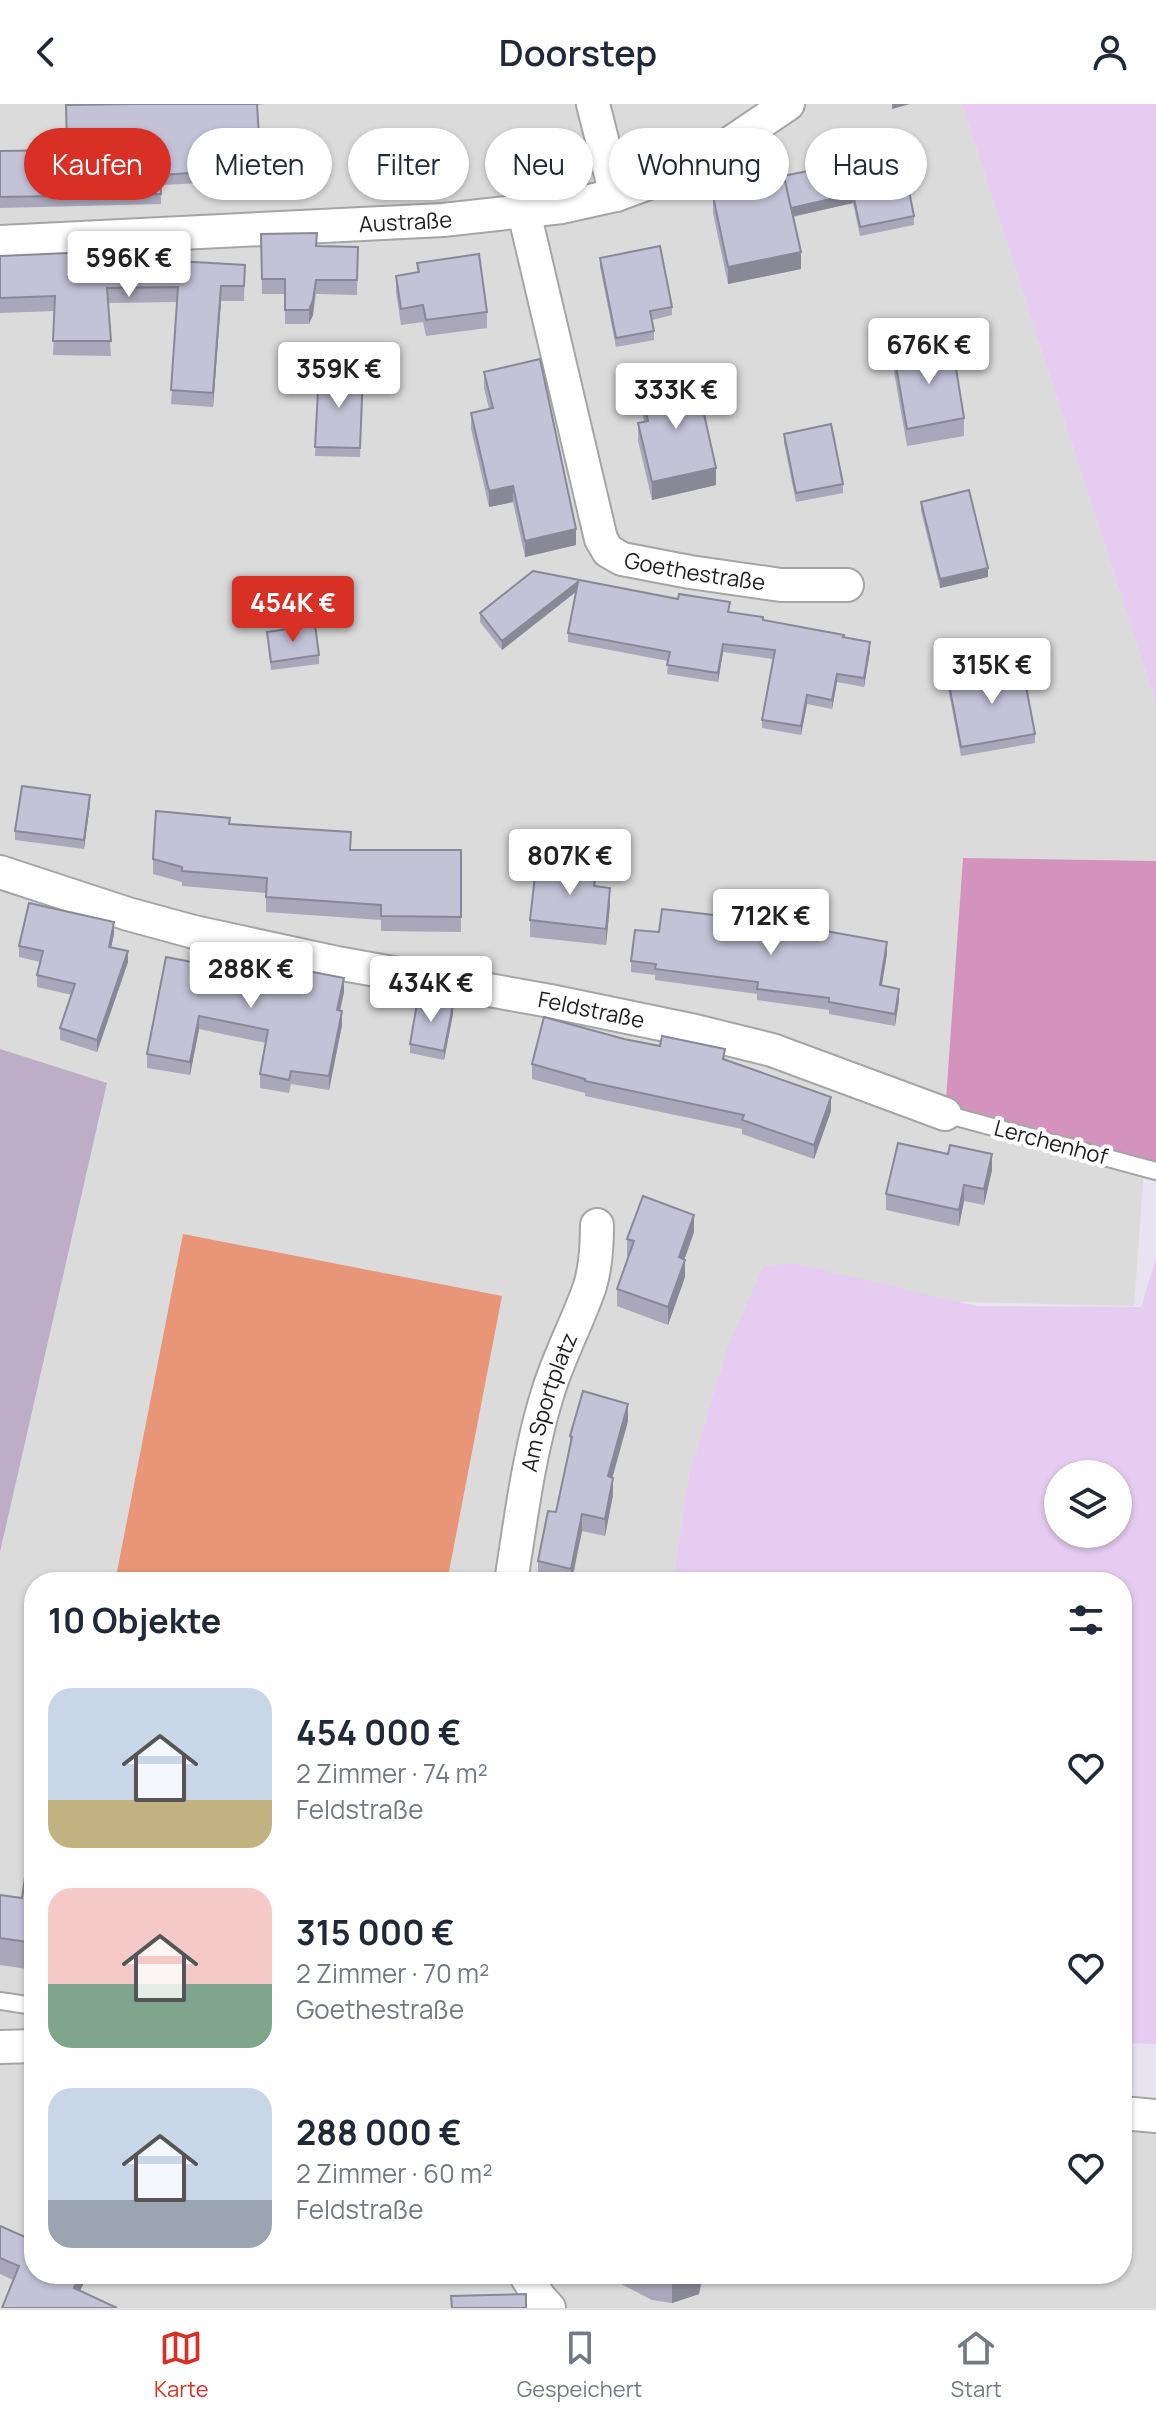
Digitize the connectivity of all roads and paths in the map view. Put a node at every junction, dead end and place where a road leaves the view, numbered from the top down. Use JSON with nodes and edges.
{"nodes":[{"id":1,"x":593,"y":104,"type":"edge"},
{"id":2,"x":788,"y":104,"type":"edge"},
{"id":3,"x":753,"y":128,"type":"edge"},
{"id":4,"x":609,"y":167,"type":"edge"},
{"id":5,"x":609,"y":197,"type":"edge"},
{"id":6,"x":524,"y":212,"type":"junction"},
{"id":7,"x":0,"y":242,"type":"edge"},
{"id":8,"x":847,"y":585,"type":"dead end"},
{"id":9,"x":0,"y":872,"type":"edge"},
{"id":10,"x":945,"y":1114,"type":"joint"},
{"id":11,"x":1156,"y":1171,"type":"edge"},
{"id":12,"x":597,"y":1225,"type":"dead end"},
{"id":13,"x":513,"y":1572,"type":"edge"},
{"id":14,"x":0,"y":2001,"type":"edge"},
{"id":15,"x":24,"y":2005,"type":"edge"},
{"id":16,"x":24,"y":2046,"type":"edge"},
{"id":17,"x":0,"y":2047,"type":"edge"},
{"id":18,"x":1132,"y":2114,"type":"edge"},
{"id":19,"x":1156,"y":2116,"type":"edge"},
{"id":20,"x":531,"y":2284,"type":"edge"},
{"id":21,"x":549,"y":2308,"type":"edge"}],
"edges":[{"from":1,"to":4,"type":"street"},
{"from":2,"to":3,"type":"street","name":"Austraße"},
{"from":5,"to":6,"type":"street","name":"Austraße"},
{"from":6,"to":7,"type":"street","name":"Austraße"},
{"from":6,"to":8,"type":"street","name":"Goethestraße"},
{"from":9,"to":10,"type":"street","name":"Feldstraße"},
{"from":10,"to":11,"type":"lane","name":"Lerchenhof"},
{"from":12,"to":13,"type":"street","name":"Am Sportplatz"},
{"from":14,"to":15,"type":"lane"},
{"from":16,"to":17,"type":"street"},
{"from":18,"to":19,"type":"street"},
{"from":20,"to":21,"type":"street"}]}
